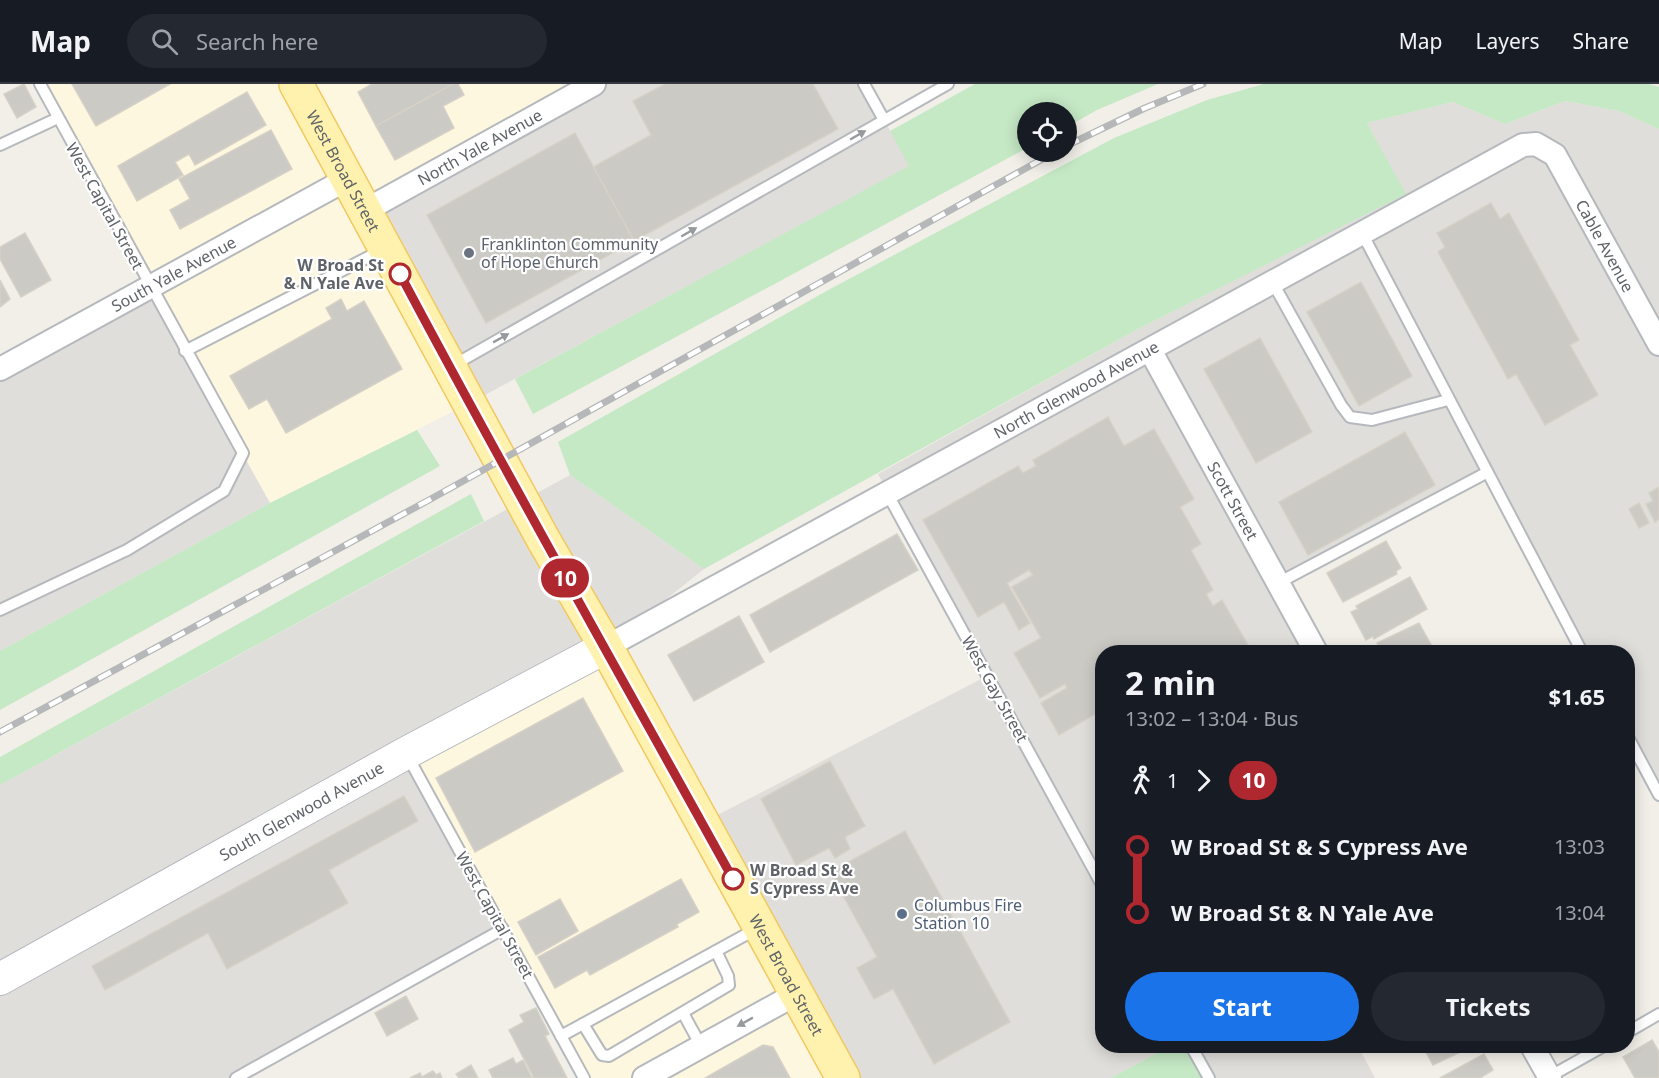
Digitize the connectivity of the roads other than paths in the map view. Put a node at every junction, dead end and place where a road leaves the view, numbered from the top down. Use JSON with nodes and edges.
{"nodes":[{"id":1,"x":40,"y":84,"type":"edge"},
{"id":2,"x":297,"y":84,"type":"edge"},
{"id":3,"x":594,"y":84,"type":"edge"},
{"id":4,"x":864,"y":84,"type":"edge"},
{"id":5,"x":948,"y":84,"type":"edge"},
{"id":6,"x":565,"y":91,"type":"edge"},
{"id":7,"x":58,"y":118,"type":"junction"},
{"id":8,"x":884,"y":120,"type":"junction"},
{"id":9,"x":0,"y":146,"type":"edge"},
{"id":10,"x":1547,"y":148,"type":"joint"},
{"id":11,"x":349,"y":178,"type":"junction"},
{"id":12,"x":366,"y":210,"type":"junction"},
{"id":13,"x":1362,"y":233,"type":"junction"},
{"id":14,"x":386,"y":248,"type":"junction"},
{"id":15,"x":1273,"y":282,"type":"junction"},
{"id":16,"x":149,"y":287,"type":"junction"},
{"id":17,"x":1659,"y":344,"type":"edge"},
{"id":18,"x":1150,"y":350,"type":"junction"},
{"id":19,"x":185,"y":351,"type":"junction"},
{"id":20,"x":450,"y":367,"type":"junction"},
{"id":21,"x":0,"y":369,"type":"edge"},
{"id":22,"x":1448,"y":400,"type":"junction"},
{"id":23,"x":1486,"y":473,"type":"junction"},
{"id":24,"x":887,"y":494,"type":"junction"},
{"id":25,"x":1278,"y":583,"type":"junction"},
{"id":26,"x":0,"y":610,"type":"edge"},
{"id":27,"x":1312,"y":645,"type":"edge"},
{"id":28,"x":1578,"y":645,"type":"edge"},
{"id":29,"x":606,"y":647,"type":"junction"},
{"id":30,"x":1635,"y":750,"type":"edge"},
{"id":31,"x":406,"y":753,"type":"junction"},
{"id":32,"x":1659,"y":795,"type":"edge"},
{"id":33,"x":1095,"y":872,"type":"edge"},
{"id":34,"x":760,"y":927,"type":"junction"},
{"id":35,"x":502,"y":929,"type":"junction"},
{"id":36,"x":716,"y":951,"type":"junction"},
{"id":37,"x":0,"y":979,"type":"edge"},
{"id":38,"x":796,"y":994,"type":"junction"},
{"id":39,"x":683,"y":1013,"type":"junction"},
{"id":40,"x":1659,"y":1014,"type":"edge"},
{"id":41,"x":583,"y":1024,"type":"junction"},
{"id":42,"x":1635,"y":1028,"type":"edge"},
{"id":43,"x":561,"y":1036,"type":"junction"},
{"id":44,"x":701,"y":1046,"type":"junction"},
{"id":45,"x":1195,"y":1053,"type":"edge"},
{"id":46,"x":1536,"y":1053,"type":"edge"},
{"id":47,"x":1592,"y":1053,"type":"edge"},
{"id":48,"x":236,"y":1078,"type":"edge"},
{"id":49,"x":584,"y":1078,"type":"edge"},
{"id":50,"x":644,"y":1078,"type":"edge"},
{"id":51,"x":843,"y":1078,"type":"edge"},
{"id":52,"x":1209,"y":1078,"type":"edge"},
{"id":53,"x":1549,"y":1078,"type":"edge"}],
"edges":[{"from":1,"to":7,"type":"lane","name":"West Capital Street"},
{"from":2,"to":11,"type":"main road","name":"West Broad Street"},
{"from":3,"to":6,"type":"street","name":"North Yale Avenue"},
{"from":4,"to":8,"type":"lane"},
{"from":5,"to":8,"type":"lane"},
{"from":6,"to":12,"type":"street","name":"North Yale Avenue"},
{"from":7,"to":9,"type":"lane"},
{"from":7,"to":16,"type":"lane","name":"West Capital Street"},
{"from":20,"to":8,"type":"lane","one_way":true},
{"from":10,"to":13,"type":"street","name":"North Glenwood Avenue"},
{"from":10,"to":17,"type":"street","name":"Cable Avenue"},
{"from":11,"to":12,"type":"main road","name":"West Broad Street"},
{"from":11,"to":16,"type":"street","name":"South Yale Avenue"},
{"from":12,"to":14,"type":"main road","name":"West Broad Street"},
{"from":13,"to":15,"type":"street","name":"North Glenwood Avenue"},
{"from":13,"to":22,"type":"lane"},
{"from":14,"to":19,"type":"lane"},
{"from":14,"to":20,"type":"main road","name":"West Broad Street"},
{"from":15,"to":18,"type":"street","name":"North Glenwood Avenue"},
{"from":15,"to":22,"type":"lane"},
{"from":16,"to":19,"type":"lane","name":"West Capital Street"},
{"from":16,"to":21,"type":"street","name":"South Yale Avenue"},
{"from":18,"to":24,"type":"street","name":"North Glenwood Avenue"},
{"from":18,"to":25,"type":"street","name":"Scott Street"},
{"from":19,"to":26,"type":"lane","name":"West Capital Street"},
{"from":20,"to":29,"type":"main road","name":"West Broad Street"},
{"from":22,"to":23,"type":"lane"},
{"from":23,"to":25,"type":"lane"},
{"from":23,"to":28,"type":"lane"},
{"from":24,"to":29,"type":"street","name":"North Glenwood Avenue"},
{"from":24,"to":33,"type":"lane","name":"West Gay Street"},
{"from":25,"to":27,"type":"street","name":"Scott Street"},
{"from":29,"to":31,"type":"street","name":"South Glenwood Avenue"},
{"from":29,"to":34,"type":"main road","name":"West Broad Street"},
{"from":30,"to":32,"type":"lane"},
{"from":31,"to":35,"type":"lane","name":"West Capital Street"},
{"from":31,"to":37,"type":"street","name":"South Glenwood Avenue"},
{"from":34,"to":36,"type":"lane"},
{"from":34,"to":38,"type":"main road","name":"West Broad Street"},
{"from":35,"to":43,"type":"lane","name":"West Capital Street"},
{"from":35,"to":48,"type":"lane"},
{"from":36,"to":39,"type":"lane"},
{"from":36,"to":41,"type":"lane"},
{"from":38,"to":44,"type":"street","one_way":true},
{"from":38,"to":51,"type":"main road","name":"West Broad Street"},
{"from":39,"to":41,"type":"lane"},
{"from":39,"to":44,"type":"lane"},
{"from":40,"to":42,"type":"lane"},
{"from":41,"to":43,"type":"lane"},
{"from":43,"to":49,"type":"lane","name":"West Capital Street"},
{"from":44,"to":50,"type":"street"},
{"from":45,"to":52,"type":"lane"},
{"from":46,"to":53,"type":"street"},
{"from":47,"to":53,"type":"lane"}]}
